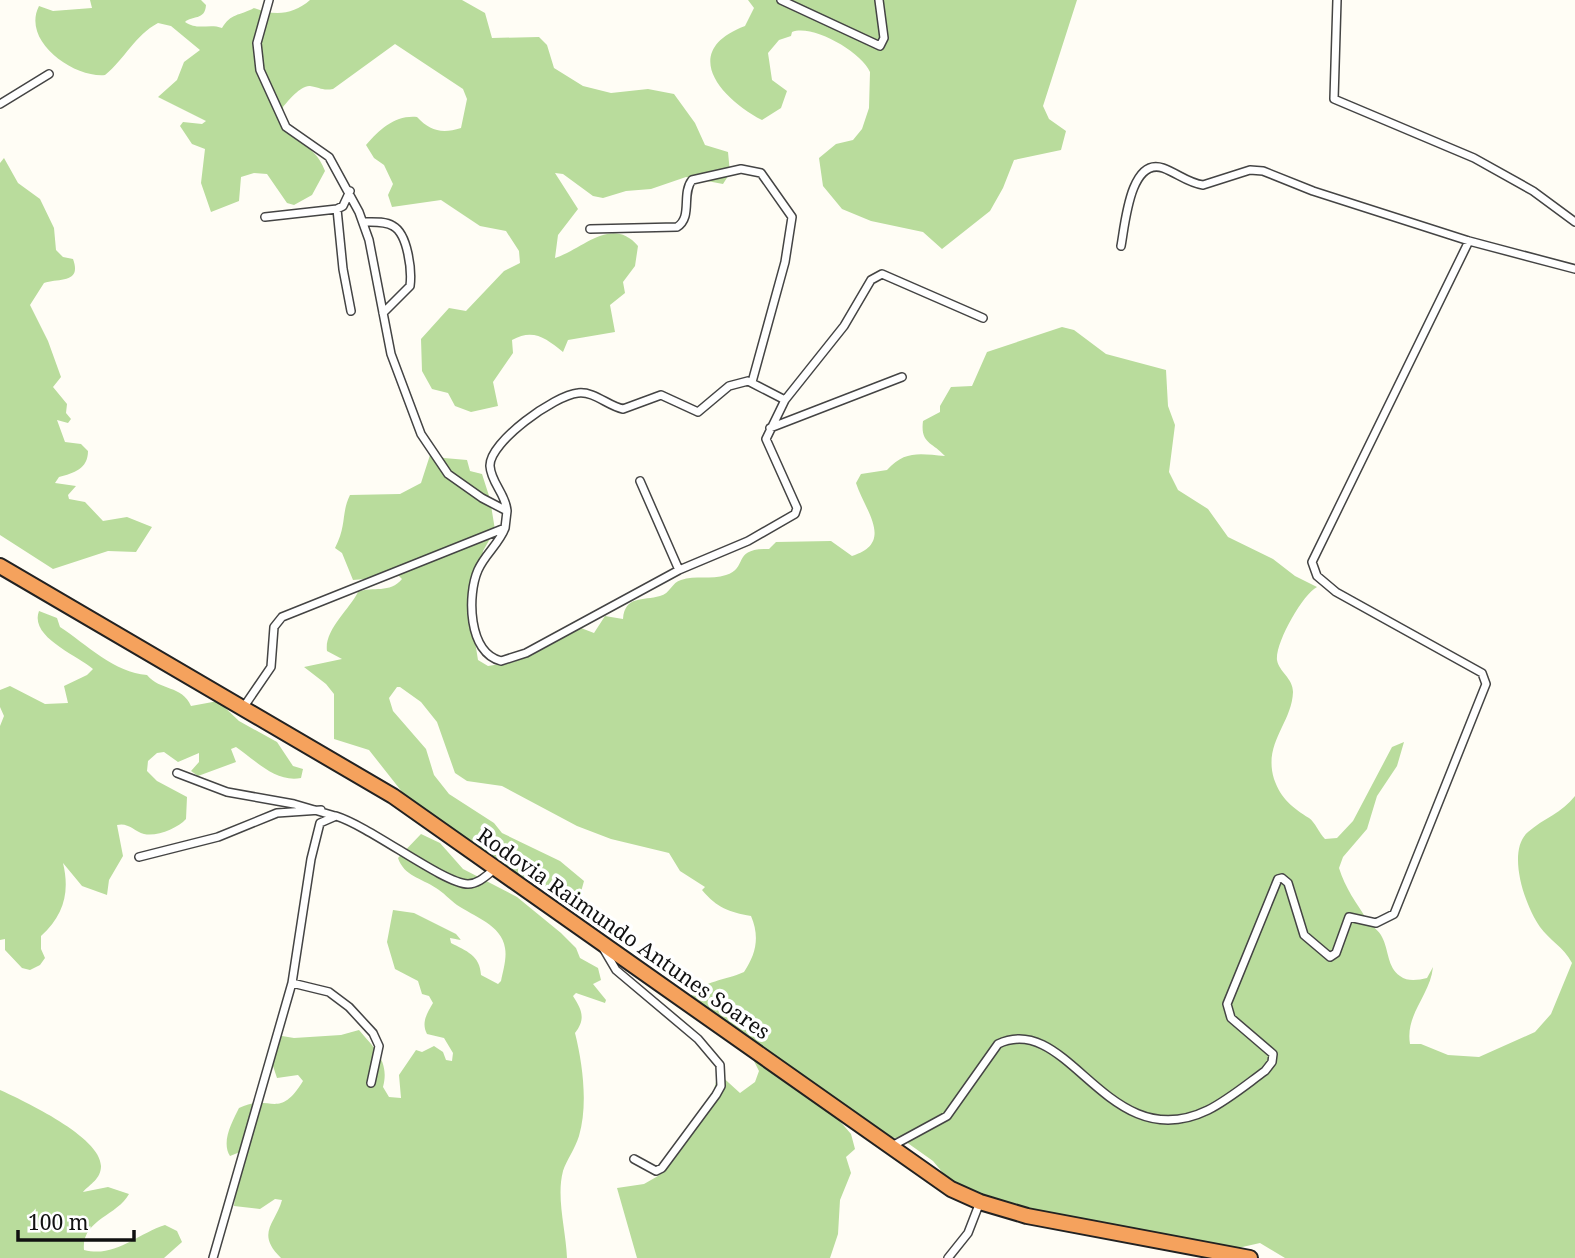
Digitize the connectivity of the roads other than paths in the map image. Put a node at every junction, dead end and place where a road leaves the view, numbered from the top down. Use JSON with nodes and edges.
{"nodes":[{"id":1,"x":269,"y":0,"type":"edge"},
{"id":2,"x":781,"y":0,"type":"edge"},
{"id":3,"x":879,"y":0,"type":"edge"},
{"id":4,"x":1337,"y":0,"type":"edge"},
{"id":5,"x":49,"y":74,"type":"dead end"},
{"id":6,"x":0,"y":104,"type":"edge"},
{"id":7,"x":350,"y":191,"type":"junction"},
{"id":8,"x":337,"y":209,"type":"junction"},
{"id":9,"x":265,"y":217,"type":"dead end"},
{"id":10,"x":364,"y":222,"type":"junction"},
{"id":11,"x":1575,"y":222,"type":"edge"},
{"id":12,"x":590,"y":229,"type":"dead end"},
{"id":13,"x":1469,"y":241,"type":"junction"},
{"id":14,"x":1121,"y":246,"type":"dead end"},
{"id":15,"x":1575,"y":269,"type":"edge"},
{"id":16,"x":352,"y":311,"type":"dead end"},
{"id":17,"x":383,"y":313,"type":"junction"},
{"id":18,"x":983,"y":318,"type":"dead end"},
{"id":19,"x":902,"y":377,"type":"dead end"},
{"id":20,"x":752,"y":382,"type":"junction"},
{"id":21,"x":785,"y":400,"type":"junction"},
{"id":22,"x":769,"y":428,"type":"junction"},
{"id":23,"x":640,"y":481,"type":"dead end"},
{"id":24,"x":507,"y":511,"type":"junction"},
{"id":25,"x":505,"y":528,"type":"junction"},
{"id":26,"x":0,"y":566,"type":"edge"},
{"id":27,"x":679,"y":570,"type":"junction"},
{"id":28,"x":243,"y":708,"type":"junction"},
{"id":29,"x":177,"y":774,"type":"dead end"},
{"id":30,"x":321,"y":810,"type":"junction"},
{"id":31,"x":336,"y":816,"type":"junction"},
{"id":32,"x":139,"y":857,"type":"dead end"},
{"id":33,"x":497,"y":867,"type":"junction"},
{"id":34,"x":598,"y":941,"type":"junction"},
{"id":35,"x":292,"y":983,"type":"junction"},
{"id":36,"x":372,"y":1083,"type":"dead end"},
{"id":37,"x":890,"y":1148,"type":"junction"},
{"id":38,"x":634,"y":1159,"type":"dead end"},
{"id":39,"x":980,"y":1202,"type":"junction"},
{"id":40,"x":213,"y":1258,"type":"edge"},
{"id":41,"x":948,"y":1258,"type":"edge"},
{"id":42,"x":1250,"y":1258,"type":"edge"}],
"edges":[{"from":1,"to":7,"type":"street"},
{"from":2,"to":3,"type":"street"},
{"from":4,"to":11,"type":"street"},
{"from":5,"to":6,"type":"street"},
{"from":7,"to":8,"type":"street"},
{"from":7,"to":10,"type":"street"},
{"from":8,"to":9,"type":"street"},
{"from":8,"to":16,"type":"street"},
{"from":10,"to":17,"type":"street"},
{"from":10,"to":17,"type":"street"},
{"from":12,"to":20,"type":"street"},
{"from":13,"to":14,"type":"street"},
{"from":13,"to":15,"type":"street"},
{"from":13,"to":37,"type":"street"},
{"from":17,"to":24,"type":"street"},
{"from":18,"to":21,"type":"street"},
{"from":19,"to":22,"type":"street"},
{"from":20,"to":21,"type":"street"},
{"from":20,"to":24,"type":"street"},
{"from":21,"to":22,"type":"street"},
{"from":22,"to":27,"type":"street"},
{"from":23,"to":27,"type":"street"},
{"from":24,"to":25,"type":"street"},
{"from":25,"to":27,"type":"street"},
{"from":25,"to":28,"type":"street"},
{"from":26,"to":28,"type":"highway","name":"Rodovia Raimundo Antunes Soares"},
{"from":28,"to":33,"type":"highway","name":"Rodovia Raimundo Antunes Soares"},
{"from":29,"to":30,"type":"street"},
{"from":30,"to":31,"type":"street"},
{"from":30,"to":32,"type":"street"},
{"from":31,"to":33,"type":"street"},
{"from":31,"to":35,"type":"street"},
{"from":33,"to":34,"type":"highway","name":"Rodovia Raimundo Antunes Soares"},
{"from":34,"to":37,"type":"highway","name":"Rodovia Raimundo Antunes Soares"},
{"from":34,"to":38,"type":"street"},
{"from":35,"to":36,"type":"street"},
{"from":35,"to":40,"type":"street"},
{"from":37,"to":39,"type":"highway","name":"Rodovia Raimundo Antunes Soares"},
{"from":39,"to":41,"type":"street"},
{"from":39,"to":42,"type":"highway","name":"Rodovia Raimundo Antunes Soares"}]}
